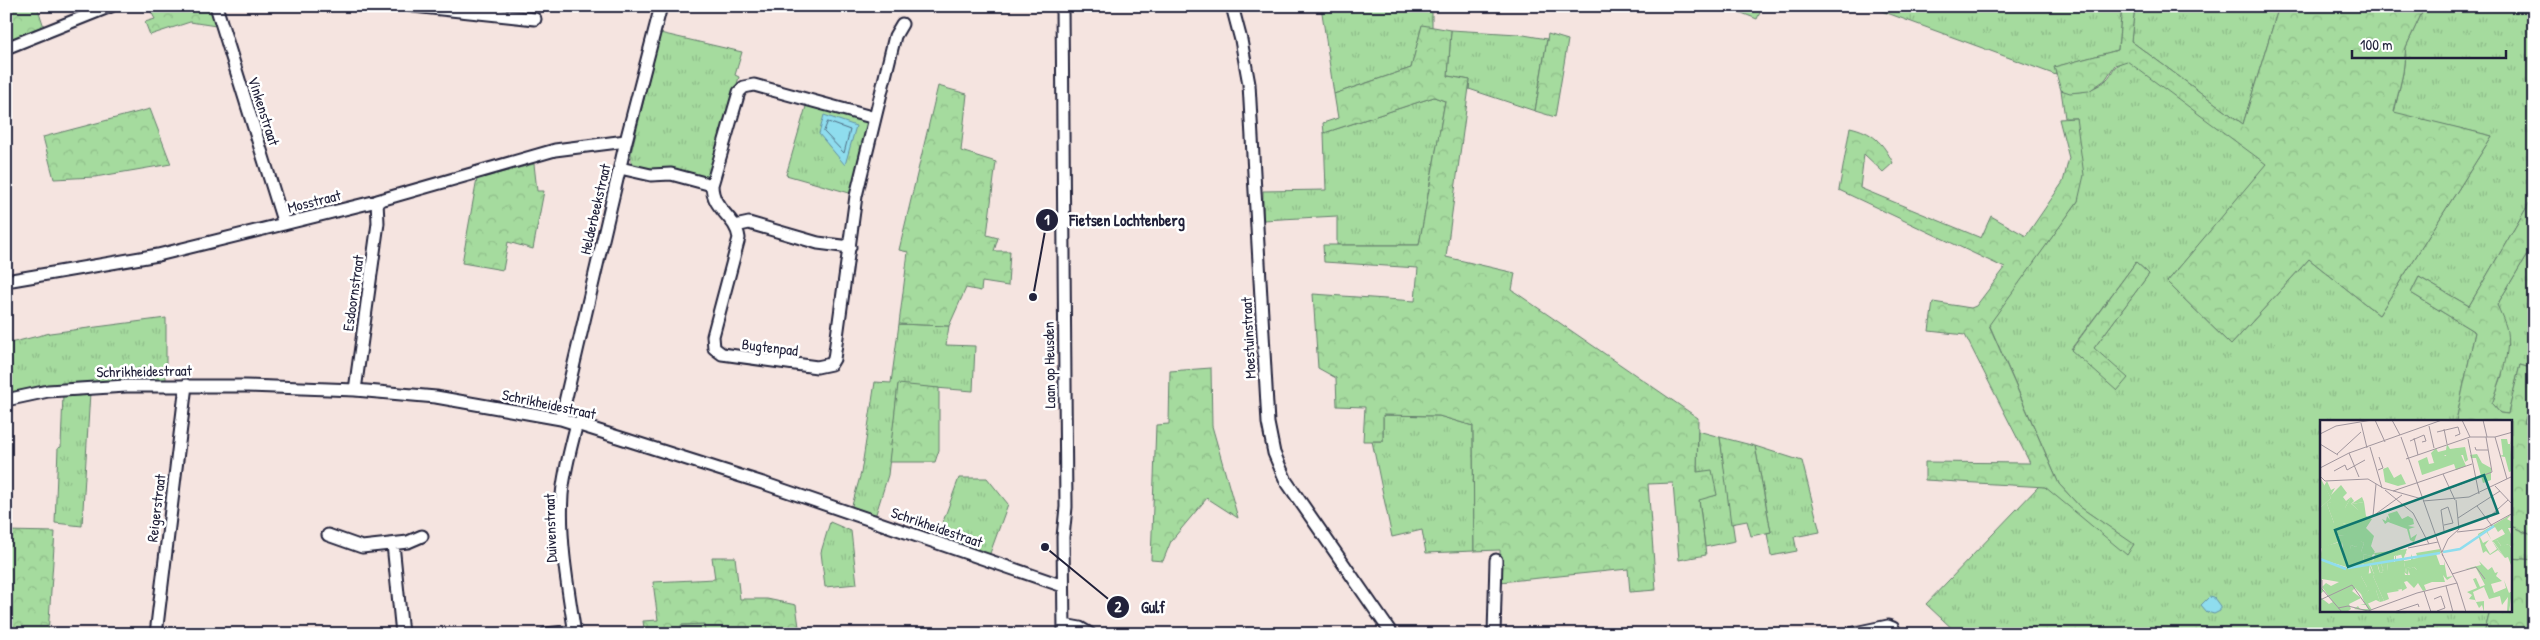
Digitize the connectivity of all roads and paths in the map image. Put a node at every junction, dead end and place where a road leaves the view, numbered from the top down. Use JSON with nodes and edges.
{"nodes":[{"id":1,"x":111,"y":6,"type":"edge"},
{"id":2,"x":216,"y":6,"type":"edge"},
{"id":3,"x":413,"y":6,"type":"edge"},
{"id":4,"x":661,"y":6,"type":"edge"},
{"id":5,"x":1062,"y":6,"type":"edge"},
{"id":6,"x":1232,"y":6,"type":"edge"},
{"id":7,"x":534,"y":19,"type":"dead end"},
{"id":8,"x":902,"y":24,"type":"dead end"},
{"id":9,"x":6,"y":48,"type":"edge"},
{"id":10,"x":874,"y":118,"type":"junction"},
{"id":11,"x":626,"y":141,"type":"junction"},
{"id":12,"x":620,"y":168,"type":"junction"},
{"id":13,"x":712,"y":185,"type":"junction"},
{"id":14,"x":377,"y":201,"type":"junction"},
{"id":15,"x":284,"y":224,"type":"junction"},
{"id":16,"x":735,"y":226,"type":"junction"},
{"id":17,"x":850,"y":248,"type":"junction"},
{"id":18,"x":6,"y":281,"type":"edge"},
{"id":19,"x":186,"y":385,"type":"junction"},
{"id":20,"x":355,"y":390,"type":"junction"},
{"id":21,"x":6,"y":400,"type":"edge"},
{"id":22,"x":562,"y":419,"type":"junction"},
{"id":23,"x":577,"y":423,"type":"junction"},
{"id":24,"x":328,"y":535,"type":"dead end"},
{"id":25,"x":422,"y":536,"type":"dead end"},
{"id":26,"x":393,"y":544,"type":"junction"},
{"id":27,"x":1496,"y":560,"type":"dead end"},
{"id":28,"x":1063,"y":586,"type":"junction"},
{"id":29,"x":1064,"y":630,"type":"edge"},
{"id":30,"x":1895,"y":631,"type":"edge"},
{"id":31,"x":574,"y":632,"type":"edge"},
{"id":32,"x":156,"y":634,"type":"edge"},
{"id":33,"x":402,"y":634,"type":"edge"},
{"id":34,"x":546,"y":634,"type":"edge"},
{"id":35,"x":1090,"y":634,"type":"edge"},
{"id":36,"x":1392,"y":634,"type":"edge"},
{"id":37,"x":1494,"y":634,"type":"edge"},
{"id":38,"x":1850,"y":634,"type":"edge"}],
"edges":[{"from":1,"to":9,"type":"street"},
{"from":2,"to":15,"type":"street","name":"Vinkenstraat"},
{"from":3,"to":7,"type":"street"},
{"from":4,"to":11,"type":"street","name":"Helderbeekstraat"},
{"from":5,"to":28,"type":"street","name":"Laan op Heusden"},
{"from":6,"to":36,"type":"street","name":"Moestuinstraat"},
{"from":8,"to":10,"type":"street","name":"Bugtenpad"},
{"from":10,"to":13,"type":"street"},
{"from":10,"to":17,"type":"street","name":"Bugtenpad"},
{"from":11,"to":12,"type":"street","name":"Helderbeekstraat"},
{"from":11,"to":14,"type":"street","name":"Mosstraat"},
{"from":12,"to":13,"type":"street"},
{"from":12,"to":22,"type":"street","name":"Helderbeekstraat"},
{"from":13,"to":16,"type":"street"},
{"from":14,"to":15,"type":"street","name":"Mosstraat"},
{"from":14,"to":20,"type":"street","name":"Esdoornstraat"},
{"from":15,"to":18,"type":"street","name":"Mosstraat"},
{"from":16,"to":17,"type":"street"},
{"from":16,"to":17,"type":"street","name":"Bugtenpad"},
{"from":19,"to":20,"type":"street","name":"Schrikheidestraat"},
{"from":19,"to":21,"type":"street","name":"Schrikheidestraat"},
{"from":19,"to":32,"type":"street","name":"Reigerstraat"},
{"from":20,"to":22,"type":"street","name":"Schrikheidestraat"},
{"from":22,"to":23,"type":"street","name":"Schrikheidestraat"},
{"from":23,"to":28,"type":"street","name":"Schrikheidestraat"},
{"from":23,"to":31,"type":"street","name":"Duivenstraat"},
{"from":24,"to":26,"type":"street"},
{"from":25,"to":26,"type":"street"},
{"from":26,"to":33,"type":"street"},
{"from":27,"to":37,"type":"street"},
{"from":28,"to":29,"type":"street","name":"Laan op Heusden"},
{"from":29,"to":35,"type":"street"},
{"from":30,"to":38,"type":"street"},
{"from":31,"to":34,"type":"street"}]}
